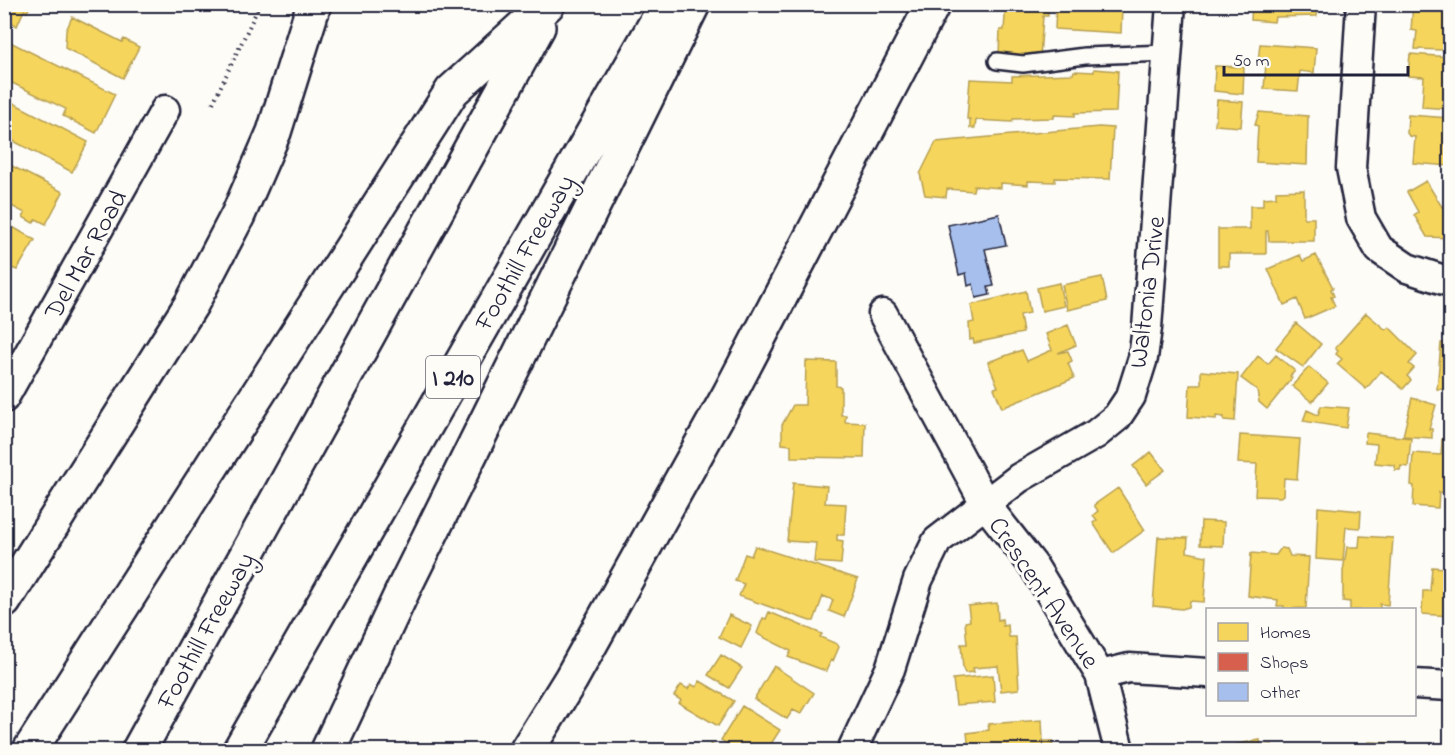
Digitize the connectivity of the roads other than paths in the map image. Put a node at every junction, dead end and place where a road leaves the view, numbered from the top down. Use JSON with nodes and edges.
{"nodes":[{"id":1,"x":314,"y":4,"type":"edge"},
{"id":2,"x":549,"y":4,"type":"edge"},
{"id":3,"x":667,"y":4,"type":"edge"},
{"id":4,"x":693,"y":4,"type":"edge"},
{"id":5,"x":933,"y":4,"type":"edge"},
{"id":6,"x":1171,"y":4,"type":"edge"},
{"id":7,"x":1361,"y":4,"type":"edge"},
{"id":8,"x":1168,"y":53,"type":"junction"},
{"id":9,"x":997,"y":61,"type":"dead end"},
{"id":10,"x":165,"y":110,"type":"dead end"},
{"id":11,"x":1450,"y":282,"type":"edge"},
{"id":12,"x":883,"y":314,"type":"dead end"},
{"id":13,"x":4,"y":398,"type":"edge"},
{"id":14,"x":986,"y":505,"type":"junction"},
{"id":15,"x":4,"y":601,"type":"edge"},
{"id":16,"x":1206,"y":673,"type":"edge"},
{"id":17,"x":1100,"y":675,"type":"junction"},
{"id":18,"x":1416,"y":684,"type":"edge"},
{"id":19,"x":1450,"y":686,"type":"edge"},
{"id":20,"x":30,"y":750,"type":"edge"},
{"id":21,"x":139,"y":750,"type":"edge"},
{"id":22,"x":240,"y":750,"type":"edge"},
{"id":23,"x":328,"y":750,"type":"edge"},
{"id":24,"x":527,"y":750,"type":"edge"},
{"id":25,"x":852,"y":750,"type":"edge"},
{"id":26,"x":1119,"y":750,"type":"edge"}],
"edges":[{"from":1,"to":15,"type":"highway"},
{"from":2,"to":20,"type":"highway"},
{"from":2,"to":21,"type":"highway","name":"Foothill Freeway"},
{"from":3,"to":22,"type":"highway","name":"Foothill Freeway","number":"I 210"},
{"from":4,"to":23,"type":"highway"},
{"from":5,"to":24,"type":"highway"},
{"from":6,"to":8,"type":"street","name":"Waltonia Drive"},
{"from":7,"to":11,"type":"street"},
{"from":8,"to":9,"type":"lane"},
{"from":8,"to":14,"type":"street","name":"Waltonia Drive"},
{"from":10,"to":13,"type":"street","name":"Del Mar Road"},
{"from":12,"to":14,"type":"street"},
{"from":14,"to":17,"type":"street","name":"Crescent Avenue"},
{"from":14,"to":25,"type":"street","name":"Waltonia Drive"},
{"from":16,"to":17,"type":"street"},
{"from":17,"to":26,"type":"street","name":"Crescent Avenue"},
{"from":18,"to":19,"type":"street"}]}
